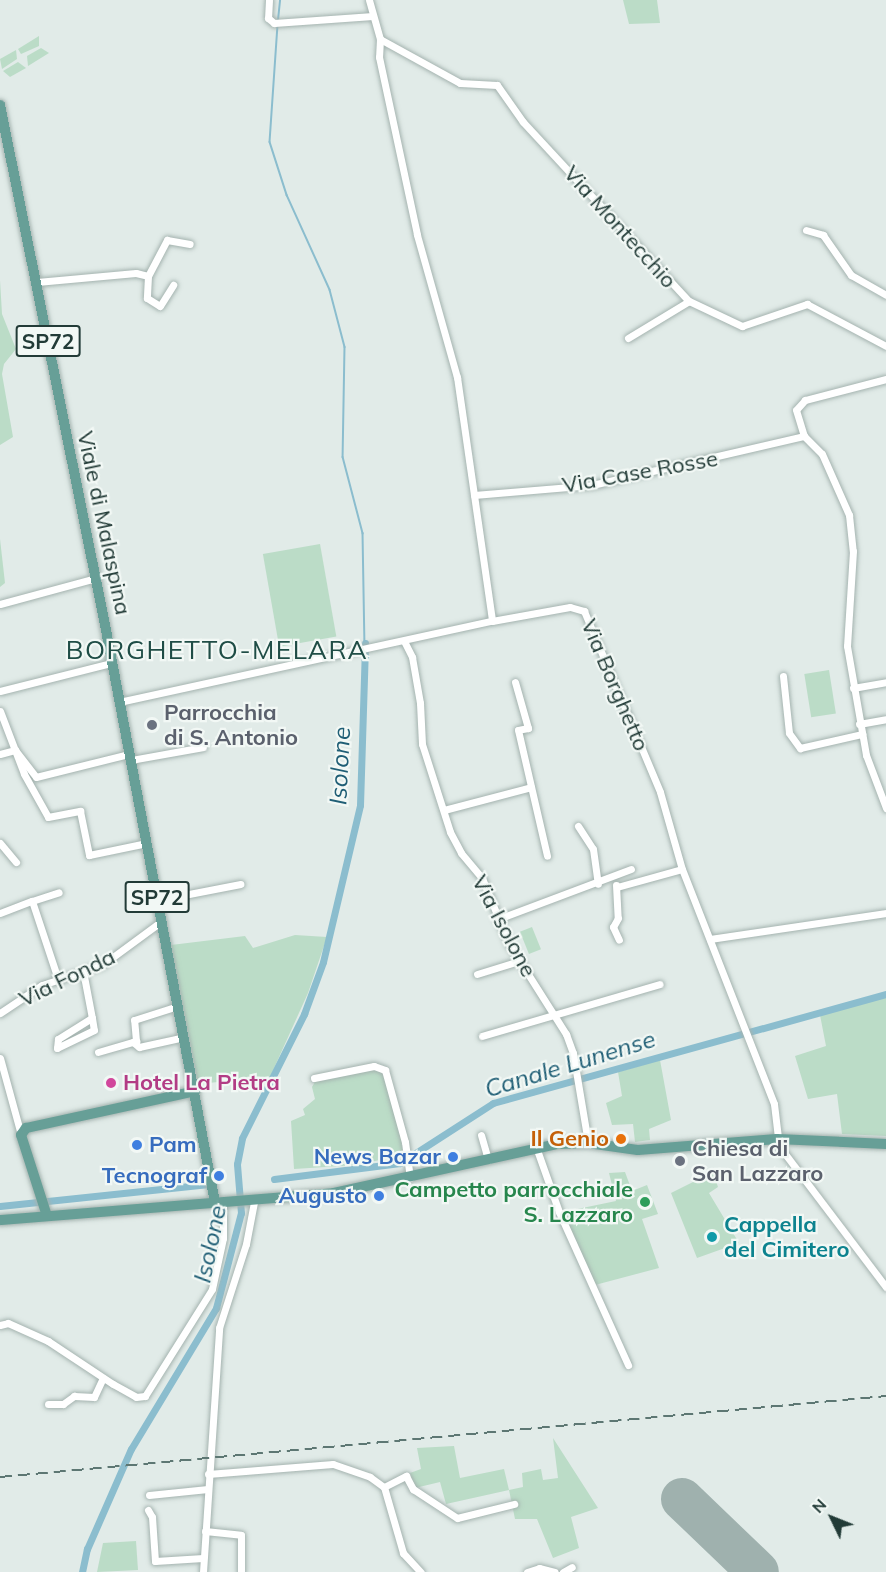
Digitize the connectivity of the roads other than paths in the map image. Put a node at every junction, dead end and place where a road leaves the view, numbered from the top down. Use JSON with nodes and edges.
{"nodes":[{"id":1,"x":269,"y":0,"type":"edge"},
{"id":2,"x":369,"y":0,"type":"edge"},
{"id":3,"x":373,"y":16,"type":"junction"},
{"id":4,"x":380,"y":39,"type":"junction"},
{"id":5,"x":0,"y":105,"type":"edge"},
{"id":6,"x":806,"y":230,"type":"dead end"},
{"id":7,"x":190,"y":244,"type":"dead end"},
{"id":8,"x":148,"y":276,"type":"junction"},
{"id":9,"x":37,"y":282,"type":"junction"},
{"id":10,"x":173,"y":285,"type":"dead end"},
{"id":11,"x":886,"y":295,"type":"edge"},
{"id":12,"x":688,"y":301,"type":"junction"},
{"id":13,"x":628,"y":338,"type":"dead end"},
{"id":14,"x":886,"y":346,"type":"edge"},
{"id":15,"x":886,"y":379,"type":"edge"},
{"id":16,"x":804,"y":436,"type":"junction"},
{"id":17,"x":474,"y":495,"type":"junction"},
{"id":18,"x":96,"y":578,"type":"junction"},
{"id":19,"x":0,"y":604,"type":"edge"},
{"id":20,"x":492,"y":621,"type":"junction"},
{"id":21,"x":404,"y":641,"type":"junction"},
{"id":22,"x":111,"y":663,"type":"junction"},
{"id":23,"x":783,"y":676,"type":"dead end"},
{"id":24,"x":515,"y":682,"type":"dead end"},
{"id":25,"x":886,"y":682,"type":"edge"},
{"id":26,"x":853,"y":688,"type":"junction"},
{"id":27,"x":0,"y":691,"type":"edge"},
{"id":28,"x":119,"y":702,"type":"junction"},
{"id":29,"x":0,"y":711,"type":"edge"},
{"id":30,"x":886,"y":719,"type":"edge"},
{"id":31,"x":859,"y":724,"type":"junction"},
{"id":32,"x":862,"y":734,"type":"junction"},
{"id":33,"x":203,"y":747,"type":"dead end"},
{"id":34,"x":15,"y":750,"type":"junction"},
{"id":35,"x":0,"y":754,"type":"edge"},
{"id":36,"x":130,"y":757,"type":"junction"},
{"id":37,"x":531,"y":788,"type":"junction"},
{"id":38,"x":886,"y":808,"type":"edge"},
{"id":39,"x":444,"y":810,"type":"junction"},
{"id":40,"x":578,"y":826,"type":"dead end"},
{"id":41,"x":0,"y":843,"type":"edge"},
{"id":42,"x":147,"y":843,"type":"junction"},
{"id":43,"x":547,"y":856,"type":"dead end"},
{"id":44,"x":16,"y":862,"type":"dead end"},
{"id":45,"x":631,"y":869,"type":"dead end"},
{"id":46,"x":682,"y":869,"type":"junction"},
{"id":47,"x":610,"y":879,"type":"junction"},
{"id":48,"x":240,"y":884,"type":"dead end"},
{"id":49,"x":598,"y":884,"type":"junction"},
{"id":50,"x":617,"y":887,"type":"junction"},
{"id":51,"x":59,"y":892,"type":"dead end"},
{"id":52,"x":158,"y":900,"type":"junction"},
{"id":53,"x":32,"y":901,"type":"junction"},
{"id":54,"x":0,"y":913,"type":"edge"},
{"id":55,"x":886,"y":913,"type":"edge"},
{"id":56,"x":498,"y":919,"type":"junction"},
{"id":57,"x":162,"y":921,"type":"junction"},
{"id":58,"x":710,"y":939,"type":"junction"},
{"id":59,"x":619,"y":940,"type":"dead end"},
{"id":60,"x":519,"y":961,"type":"junction"},
{"id":61,"x":83,"y":971,"type":"junction"},
{"id":62,"x":477,"y":974,"type":"dead end"},
{"id":63,"x":58,"y":979,"type":"junction"},
{"id":64,"x":660,"y":984,"type":"dead end"},
{"id":65,"x":178,"y":1006,"type":"junction"},
{"id":66,"x":554,"y":1012,"type":"junction"},
{"id":67,"x":0,"y":1013,"type":"edge"},
{"id":68,"x":92,"y":1018,"type":"junction"},
{"id":69,"x":482,"y":1036,"type":"dead end"},
{"id":70,"x":184,"y":1037,"type":"junction"},
{"id":71,"x":133,"y":1042,"type":"junction"},
{"id":72,"x":98,"y":1052,"type":"dead end"},
{"id":73,"x":0,"y":1058,"type":"edge"},
{"id":74,"x":314,"y":1078,"type":"dead end"},
{"id":75,"x":195,"y":1091,"type":"junction"},
{"id":76,"x":17,"y":1114,"type":"junction"},
{"id":77,"x":31,"y":1125,"type":"junction"},
{"id":78,"x":21,"y":1135,"type":"junction"},
{"id":79,"x":481,"y":1135,"type":"dead end"},
{"id":80,"x":777,"y":1139,"type":"junction"},
{"id":81,"x":588,"y":1143,"type":"junction"},
{"id":82,"x":886,"y":1144,"type":"edge"},
{"id":83,"x":536,"y":1147,"type":"junction"},
{"id":84,"x":488,"y":1160,"type":"junction"},
{"id":85,"x":410,"y":1178,"type":"junction"},
{"id":86,"x":252,"y":1202,"type":"junction"},
{"id":87,"x":221,"y":1203,"type":"junction"},
{"id":88,"x":44,"y":1206,"type":"junction"},
{"id":89,"x":0,"y":1220,"type":"edge"},
{"id":90,"x":886,"y":1287,"type":"edge"},
{"id":91,"x":0,"y":1325,"type":"edge"},
{"id":92,"x":628,"y":1365,"type":"dead end"},
{"id":93,"x":103,"y":1378,"type":"junction"},
{"id":94,"x":48,"y":1404,"type":"dead end"},
{"id":95,"x":208,"y":1474,"type":"junction"},
{"id":96,"x":384,"y":1487,"type":"junction"},
{"id":97,"x":208,"y":1489,"type":"junction"},
{"id":98,"x":149,"y":1495,"type":"dead end"},
{"id":99,"x":514,"y":1504,"type":"dead end"},
{"id":100,"x":148,"y":1510,"type":"dead end"},
{"id":101,"x":206,"y":1531,"type":"junction"},
{"id":102,"x":203,"y":1558,"type":"junction"},
{"id":103,"x":572,"y":1567,"type":"dead end"},
{"id":104,"x":204,"y":1572,"type":"edge"},
{"id":105,"x":241,"y":1572,"type":"edge"},
{"id":106,"x":422,"y":1572,"type":"edge"},
{"id":107,"x":526,"y":1572,"type":"edge"},
{"id":108,"x":555,"y":1572,"type":"edge"},
{"id":109,"x":563,"y":1572,"type":"edge"}],
"edges":[{"from":1,"to":3,"type":"street"},
{"from":2,"to":3,"type":"street"},
{"from":3,"to":4,"type":"street"},
{"from":4,"to":12,"type":"street","name":"Via Montecchio"},
{"from":4,"to":17,"type":"street"},
{"from":5,"to":9,"type":"main road","name":"Viale di Malaspina","number":"SP72"},
{"from":6,"to":11,"type":"street"},
{"from":7,"to":8,"type":"street"},
{"from":8,"to":9,"type":"street"},
{"from":8,"to":10,"type":"street"},
{"from":9,"to":18,"type":"main road","name":"Viale di Malaspina","number":"SP72"},
{"from":12,"to":13,"type":"street"},
{"from":12,"to":14,"type":"street","name":"Via Montecchio"},
{"from":15,"to":16,"type":"street"},
{"from":16,"to":17,"type":"street","name":"Via Case Rosse"},
{"from":16,"to":26,"type":"street"},
{"from":17,"to":20,"type":"street"},
{"from":18,"to":19,"type":"street"},
{"from":18,"to":22,"type":"main road","name":"Viale di Malaspina","number":"SP72"},
{"from":20,"to":21,"type":"street","name":"Via Borghetto"},
{"from":20,"to":46,"type":"street","name":"Via Borghetto"},
{"from":21,"to":28,"type":"street","name":"Via Borghetto"},
{"from":21,"to":39,"type":"street","name":"Via Isolone"},
{"from":22,"to":27,"type":"street"},
{"from":22,"to":28,"type":"main road","name":"Viale di Malaspina","number":"SP72"},
{"from":23,"to":32,"type":"street"},
{"from":24,"to":37,"type":"street"},
{"from":25,"to":26,"type":"street"},
{"from":26,"to":31,"type":"street"},
{"from":28,"to":36,"type":"main road","name":"Viale di Malaspina","number":"SP72"},
{"from":29,"to":34,"type":"street"},
{"from":30,"to":31,"type":"street"},
{"from":31,"to":32,"type":"street"},
{"from":32,"to":38,"type":"street"},
{"from":33,"to":36,"type":"street"},
{"from":34,"to":35,"type":"street"},
{"from":34,"to":36,"type":"street"},
{"from":34,"to":42,"type":"street"},
{"from":36,"to":42,"type":"main road","name":"Viale di Malaspina","number":"SP72"},
{"from":37,"to":39,"type":"street"},
{"from":37,"to":43,"type":"street"},
{"from":39,"to":56,"type":"street","name":"Via Isolone"},
{"from":40,"to":49,"type":"street"},
{"from":41,"to":44,"type":"street"},
{"from":42,"to":52,"type":"main road","name":"Viale di Malaspina","number":"SP72"},
{"from":45,"to":47,"type":"street"},
{"from":46,"to":50,"type":"street"},
{"from":46,"to":58,"type":"street","name":"Via Borghetto"},
{"from":47,"to":49,"type":"street"},
{"from":47,"to":50,"type":"street"},
{"from":48,"to":52,"type":"street"},
{"from":49,"to":56,"type":"street"},
{"from":50,"to":59,"type":"street"},
{"from":51,"to":53,"type":"street"},
{"from":52,"to":57,"type":"main road","name":"Viale di Malaspina","number":"SP72"},
{"from":53,"to":54,"type":"street"},
{"from":53,"to":63,"type":"street"},
{"from":55,"to":58,"type":"street"},
{"from":56,"to":60,"type":"street","name":"Via Isolone"},
{"from":57,"to":61,"type":"street","name":"Via Fonda"},
{"from":57,"to":65,"type":"main road","name":"Viale di Malaspina","number":"SP72"},
{"from":58,"to":80,"type":"street","name":"Via Borghetto"},
{"from":60,"to":62,"type":"street"},
{"from":60,"to":66,"type":"street","name":"Via Isolone"},
{"from":61,"to":63,"type":"street","name":"Via Fonda"},
{"from":61,"to":68,"type":"street"},
{"from":63,"to":67,"type":"street","name":"Via Fonda"},
{"from":64,"to":66,"type":"street"},
{"from":65,"to":70,"type":"main road","name":"Viale di Malaspina","number":"SP72"},
{"from":65,"to":71,"type":"street"},
{"from":66,"to":69,"type":"street"},
{"from":66,"to":81,"type":"street","name":"Via Isolone"},
{"from":68,"to":68,"type":"street"},
{"from":70,"to":71,"type":"street"},
{"from":70,"to":75,"type":"main road","name":"Viale di Malaspina","number":"SP72"},
{"from":71,"to":72,"type":"street"},
{"from":73,"to":76,"type":"street"},
{"from":74,"to":85,"type":"street"},
{"from":75,"to":77,"type":"main road"},
{"from":75,"to":87,"type":"main road","number":"SP72"},
{"from":76,"to":77,"type":"street"},
{"from":76,"to":78,"type":"street"},
{"from":77,"to":78,"type":"main road"},
{"from":78,"to":88,"type":"main road"},
{"from":79,"to":84,"type":"street"},
{"from":80,"to":81,"type":"main road"},
{"from":80,"to":82,"type":"main road"},
{"from":80,"to":90,"type":"street"},
{"from":81,"to":83,"type":"main road"},
{"from":83,"to":84,"type":"main road"},
{"from":83,"to":92,"type":"street"},
{"from":84,"to":85,"type":"main road"},
{"from":85,"to":86,"type":"main road"},
{"from":86,"to":87,"type":"main road"},
{"from":86,"to":95,"type":"street"},
{"from":87,"to":88,"type":"main road"},
{"from":87,"to":93,"type":"street"},
{"from":88,"to":89,"type":"main road"},
{"from":91,"to":93,"type":"street"},
{"from":93,"to":94,"type":"street"},
{"from":95,"to":96,"type":"street"},
{"from":95,"to":97,"type":"street"},
{"from":96,"to":99,"type":"street"},
{"from":96,"to":106,"type":"street"},
{"from":97,"to":98,"type":"street"},
{"from":97,"to":101,"type":"street"},
{"from":100,"to":102,"type":"street"},
{"from":101,"to":102,"type":"street"},
{"from":101,"to":105,"type":"street"},
{"from":102,"to":104,"type":"street"},
{"from":103,"to":109,"type":"street"},
{"from":107,"to":108,"type":"street"}]}
